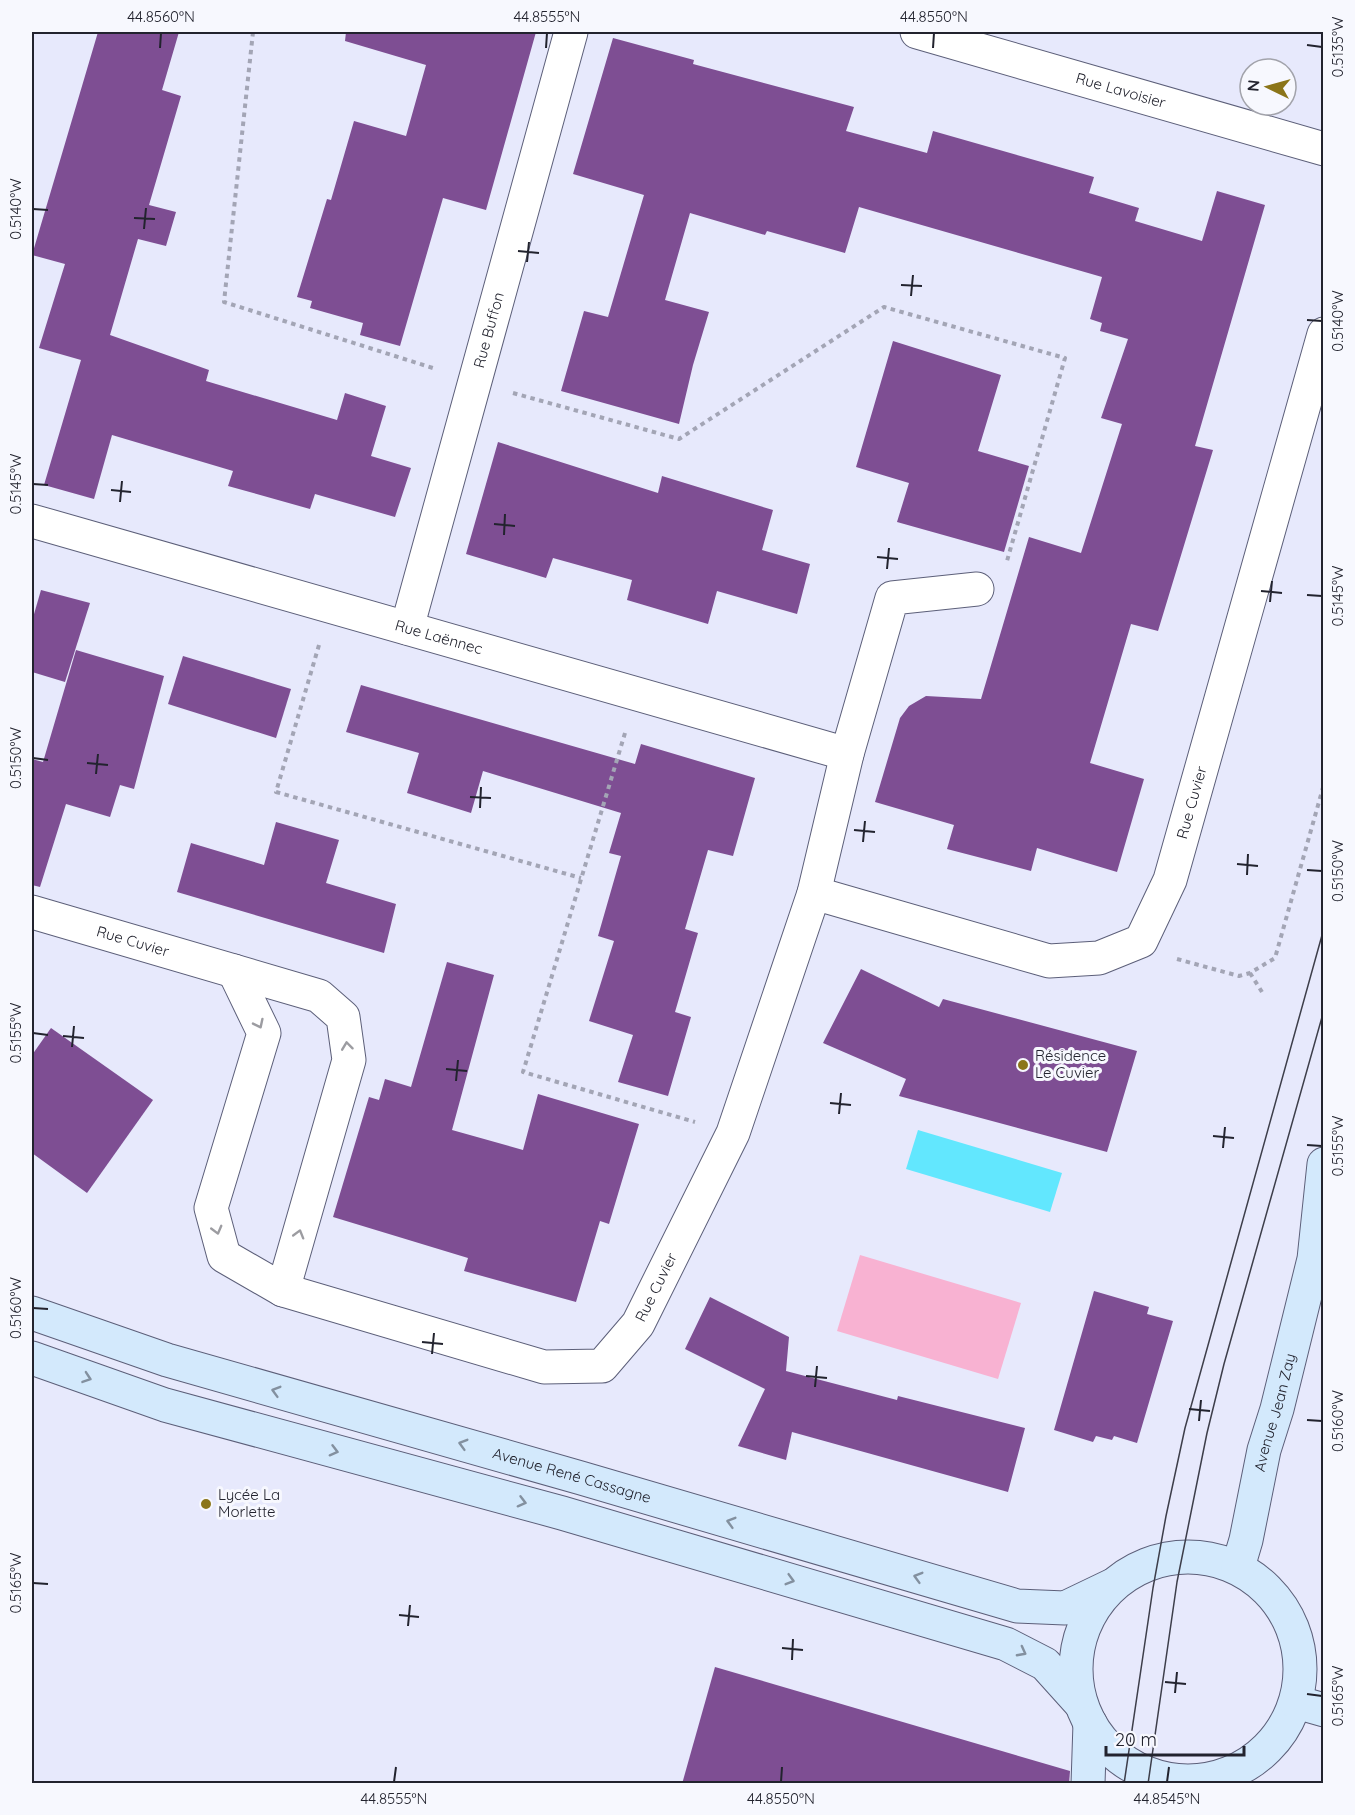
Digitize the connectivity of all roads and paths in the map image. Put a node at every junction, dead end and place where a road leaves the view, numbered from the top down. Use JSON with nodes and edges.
{"nodes":[{"id":1,"x":253,"y":32,"type":"edge"},
{"id":2,"x":572,"y":32,"type":"edge"},
{"id":3,"x":917,"y":32,"type":"edge"},
{"id":4,"x":1323,"y":149,"type":"edge"},
{"id":5,"x":1323,"y":334,"type":"edge"},
{"id":6,"x":444,"y":372,"type":"dead end"},
{"id":7,"x":512,"y":392,"type":"dead end"},
{"id":8,"x":32,"y":521,"type":"edge"},
{"id":9,"x":1005,"y":567,"type":"dead end"},
{"id":10,"x":977,"y":589,"type":"dead end"},
{"id":11,"x":407,"y":628,"type":"junction"},
{"id":12,"x":321,"y":638,"type":"dead end"},
{"id":13,"x":628,"y":724,"type":"dead end"},
{"id":14,"x":847,"y":754,"type":"junction"},
{"id":15,"x":1323,"y":784,"type":"edge"},
{"id":16,"x":581,"y":878,"type":"junction"},
{"id":17,"x":814,"y":893,"type":"junction"},
{"id":18,"x":32,"y":912,"type":"edge"},
{"id":19,"x":1141,"y":941,"type":"junction"},
{"id":20,"x":234,"y":971,"type":"junction"},
{"id":21,"x":1250,"y":973,"type":"junction"},
{"id":22,"x":1262,"y":992,"type":"dead end"},
{"id":23,"x":695,"y":1122,"type":"dead end"},
{"id":24,"x":1323,"y":1164,"type":"edge"},
{"id":25,"x":1319,"y":1248,"type":"edge"},
{"id":26,"x":283,"y":1290,"type":"junction"},
{"id":27,"x":32,"y":1313,"type":"edge"},
{"id":28,"x":32,"y":1358,"type":"edge"},
{"id":29,"x":1238,"y":1567,"type":"junction"},
{"id":30,"x":1113,"y":1585,"type":"junction"},
{"id":31,"x":1310,"y":1706,"type":"edge"},
{"id":32,"x":1086,"y":1713,"type":"junction"},
{"id":33,"x":1220,"y":1780,"type":"edge"},
{"id":34,"x":1088,"y":1784,"type":"edge"}],
"edges":[{"from":1,"to":6,"type":"path"},
{"from":2,"to":11,"type":"street","name":"Rue Buffon"},
{"from":3,"to":4,"type":"street","name":"Rue Lavoisier"},
{"from":5,"to":19,"type":"street","name":"Rue Cuvier"},
{"from":7,"to":9,"type":"path"},
{"from":8,"to":11,"type":"street","name":"Rue Laënnec"},
{"from":10,"to":14,"type":"street","name":"Rue Cuvier"},
{"from":11,"to":14,"type":"street","name":"Rue Laënnec"},
{"from":12,"to":16,"type":"path"},
{"from":13,"to":16,"type":"path"},
{"from":14,"to":17,"type":"street","name":"Rue Cuvier"},
{"from":15,"to":21,"type":"path"},
{"from":16,"to":23,"type":"path"},
{"from":17,"to":19,"type":"street"},
{"from":17,"to":26,"type":"street","name":"Rue Cuvier"},
{"from":18,"to":20,"type":"street","name":"Rue Cuvier"},
{"from":19,"to":21,"type":"path"},
{"from":20,"to":26,"type":"street","name":"Rue Cuvier","one_way":true},
{"from":26,"to":20,"type":"street","name":"Rue Cuvier","one_way":true},
{"from":21,"to":22,"type":"path"},
{"from":24,"to":25,"type":"main road","name":"Avenue Jean Zay"},
{"from":25,"to":29,"type":"main road","name":"Avenue Jean Zay"},
{"from":30,"to":27,"type":"main road","name":"Avenue René Cassagne","one_way":true},
{"from":28,"to":32,"type":"main road","one_way":true},
{"from":29,"to":30,"type":"main road"},
{"from":29,"to":31,"type":"main road"},
{"from":30,"to":32,"type":"main road"},
{"from":31,"to":33,"type":"main road"},
{"from":32,"to":33,"type":"main road"},
{"from":32,"to":34,"type":"main road"}]}
